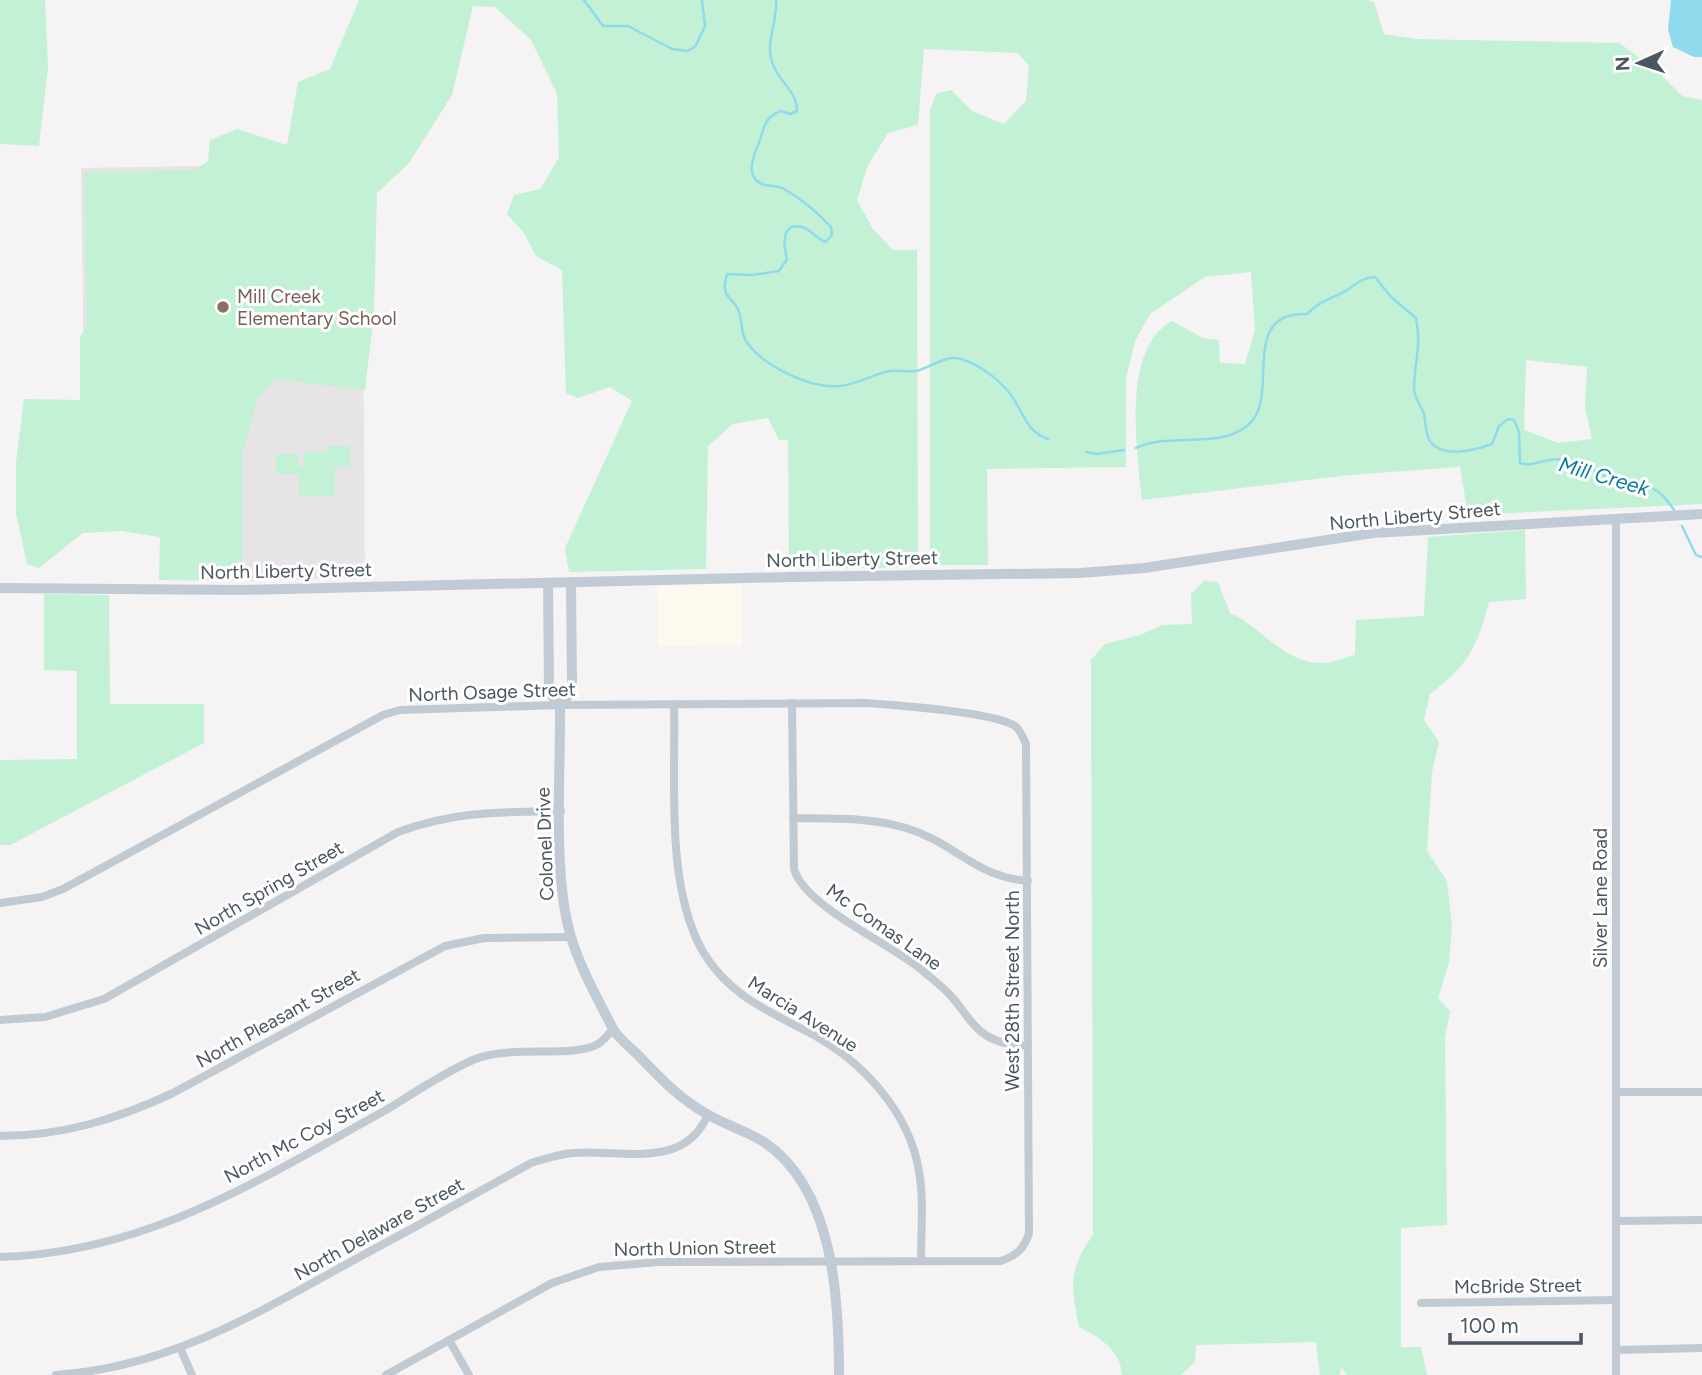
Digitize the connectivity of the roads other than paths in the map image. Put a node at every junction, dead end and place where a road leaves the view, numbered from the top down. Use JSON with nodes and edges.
{"nodes":[{"id":1,"x":1702,"y":514,"type":"edge"},
{"id":2,"x":1616,"y":519,"type":"junction"},
{"id":3,"x":548,"y":583,"type":"junction"},
{"id":4,"x":571,"y":583,"type":"junction"},
{"id":5,"x":0,"y":589,"type":"edge"},
{"id":6,"x":792,"y":703,"type":"junction"},
{"id":7,"x":674,"y":704,"type":"junction"},
{"id":8,"x":560,"y":705,"type":"junction"},
{"id":9,"x":1024,"y":738,"type":"joint"},
{"id":10,"x":561,"y":811,"type":"junction"},
{"id":11,"x":793,"y":818,"type":"junction"},
{"id":12,"x":1028,"y":881,"type":"junction"},
{"id":13,"x":0,"y":903,"type":"edge"},
{"id":14,"x":571,"y":937,"type":"junction"},
{"id":15,"x":0,"y":1020,"type":"edge"},
{"id":16,"x":613,"y":1029,"type":"junction"},
{"id":17,"x":1028,"y":1046,"type":"junction"},
{"id":18,"x":1702,"y":1092,"type":"edge"},
{"id":19,"x":1616,"y":1093,"type":"junction"},
{"id":20,"x":708,"y":1114,"type":"junction"},
{"id":21,"x":0,"y":1136,"type":"edge"},
{"id":22,"x":1702,"y":1220,"type":"edge"},
{"id":23,"x":1616,"y":1221,"type":"junction"},
{"id":24,"x":1026,"y":1244,"type":"joint"},
{"id":25,"x":0,"y":1258,"type":"edge"},
{"id":26,"x":920,"y":1261,"type":"junction"},
{"id":27,"x":830,"y":1262,"type":"junction"},
{"id":28,"x":1616,"y":1300,"type":"junction"},
{"id":29,"x":1421,"y":1303,"type":"dead end"},
{"id":30,"x":449,"y":1340,"type":"junction"},
{"id":31,"x":1702,"y":1348,"type":"edge"},
{"id":32,"x":181,"y":1350,"type":"junction"},
{"id":33,"x":1616,"y":1350,"type":"junction"},
{"id":34,"x":56,"y":1375,"type":"edge"},
{"id":35,"x":192,"y":1375,"type":"edge"},
{"id":36,"x":386,"y":1375,"type":"edge"},
{"id":37,"x":469,"y":1375,"type":"edge"},
{"id":38,"x":839,"y":1375,"type":"edge"},
{"id":39,"x":1616,"y":1375,"type":"edge"}],
"edges":[{"from":1,"to":2,"type":"main road","name":"North Liberty Street"},
{"from":2,"to":4,"type":"main road","name":"North Liberty Street"},
{"from":2,"to":19,"type":"street","name":"Silver Lane Road"},
{"from":3,"to":4,"type":"main road","name":"North Liberty Street"},
{"from":3,"to":5,"type":"main road","name":"North Liberty Street"},
{"from":3,"to":8,"type":"main road","name":"Colonel Drive"},
{"from":4,"to":8,"type":"main road","name":"Colonel Drive"},
{"from":6,"to":7,"type":"street","name":"North Osage Street"},
{"from":6,"to":9,"type":"street","name":"North Osage Street"},
{"from":6,"to":11,"type":"street","name":"Mc Comas Lane"},
{"from":7,"to":8,"type":"street","name":"North Osage Street"},
{"from":7,"to":26,"type":"street","name":"Marcia Avenue"},
{"from":8,"to":10,"type":"main road","name":"Colonel Drive"},
{"from":8,"to":13,"type":"street","name":"North Osage Street"},
{"from":9,"to":12,"type":"street","name":"West 28th Street North"},
{"from":10,"to":14,"type":"main road","name":"Colonel Drive"},
{"from":10,"to":15,"type":"street","name":"North Spring Street"},
{"from":11,"to":12,"type":"street"},
{"from":11,"to":17,"type":"street","name":"Mc Comas Lane"},
{"from":12,"to":17,"type":"street","name":"West 28th Street North"},
{"from":14,"to":16,"type":"main road","name":"Colonel Drive"},
{"from":14,"to":21,"type":"street","name":"North Pleasant Street"},
{"from":16,"to":20,"type":"main road","name":"Colonel Drive"},
{"from":16,"to":25,"type":"street","name":"North Mc Coy Street"},
{"from":17,"to":24,"type":"street","name":"West 28th Street North"},
{"from":18,"to":19,"type":"street"},
{"from":19,"to":23,"type":"street","name":"Silver Lane Road"},
{"from":20,"to":27,"type":"main road","name":"Colonel Drive"},
{"from":20,"to":32,"type":"street","name":"North Delaware Street"},
{"from":22,"to":23,"type":"street"},
{"from":23,"to":28,"type":"street","name":"Silver Lane Road"},
{"from":24,"to":26,"type":"street","name":"North Union Street"},
{"from":26,"to":27,"type":"street","name":"North Union Street"},
{"from":27,"to":30,"type":"street","name":"North Union Street"},
{"from":27,"to":38,"type":"main road","name":"Colonel Drive"},
{"from":28,"to":29,"type":"street","name":"McBride Street"},
{"from":28,"to":33,"type":"street","name":"Silver Lane Road"},
{"from":30,"to":36,"type":"street","name":"North Union Street"},
{"from":30,"to":37,"type":"street"},
{"from":31,"to":33,"type":"street"},
{"from":32,"to":34,"type":"street","name":"North Delaware Street"},
{"from":32,"to":35,"type":"street"},
{"from":33,"to":39,"type":"street","name":"Silver Lane Road"}]}
